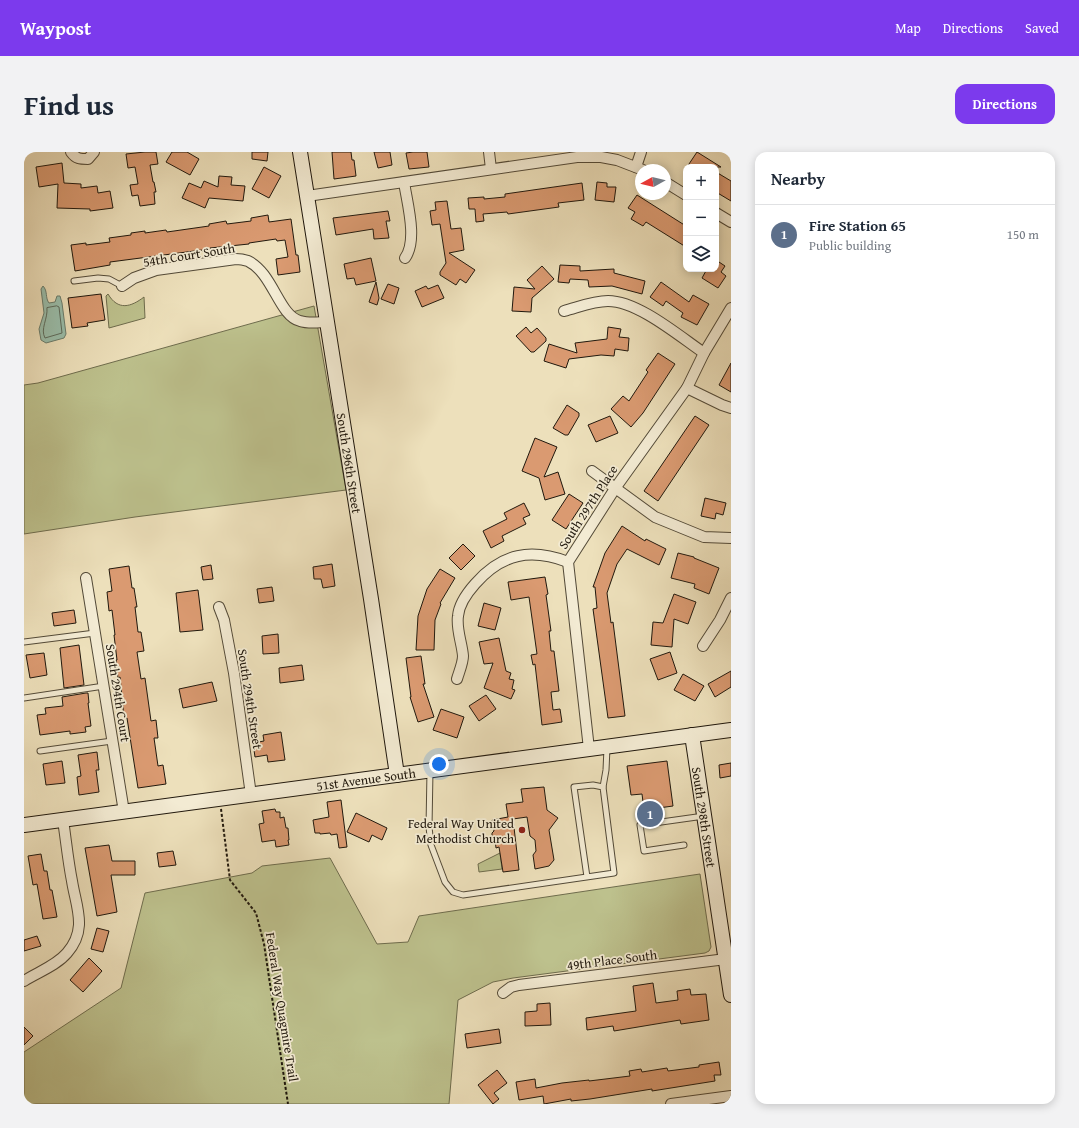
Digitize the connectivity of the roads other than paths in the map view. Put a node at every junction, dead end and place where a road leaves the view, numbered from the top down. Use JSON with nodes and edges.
{"nodes":[{"id":1,"x":71,"y":152,"type":"edge"},
{"id":2,"x":94,"y":152,"type":"edge"},
{"id":3,"x":300,"y":152,"type":"edge"},
{"id":4,"x":489,"y":152,"type":"edge"},
{"id":5,"x":641,"y":152,"type":"edge"},
{"id":6,"x":640,"y":164,"type":"edge"},
{"id":7,"x":635,"y":167,"type":"edge"},
{"id":8,"x":491,"y":169,"type":"junction"},
{"id":9,"x":404,"y":182,"type":"junction"},
{"id":10,"x":671,"y":186,"type":"edge"},
{"id":11,"x":683,"y":193,"type":"edge"},
{"id":12,"x":307,"y":196,"type":"junction"},
{"id":13,"x":719,"y":215,"type":"edge"},
{"id":14,"x":731,"y":222,"type":"edge"},
{"id":15,"x":405,"y":258,"type":"dead end"},
{"id":16,"x":74,"y":281,"type":"dead end"},
{"id":17,"x":122,"y":286,"type":"joint"},
{"id":18,"x":731,"y":308,"type":"edge"},
{"id":19,"x":564,"y":311,"type":"dead end"},
{"id":20,"x":328,"y":322,"type":"junction"},
{"id":21,"x":704,"y":353,"type":"junction"},
{"id":22,"x":687,"y":388,"type":"junction"},
{"id":23,"x":731,"y":408,"type":"edge"},
{"id":24,"x":592,"y":471,"type":"dead end"},
{"id":25,"x":616,"y":487,"type":"junction"},
{"id":26,"x":731,"y":538,"type":"edge"},
{"id":27,"x":568,"y":562,"type":"junction"},
{"id":28,"x":86,"y":578,"type":"dead end"},
{"id":29,"x":731,"y":598,"type":"edge"},
{"id":30,"x":219,"y":607,"type":"dead end"},
{"id":31,"x":95,"y":633,"type":"junction"},
{"id":32,"x":24,"y":642,"type":"edge"},
{"id":33,"x":704,"y":646,"type":"dead end"},
{"id":34,"x":456,"y":679,"type":"dead end"},
{"id":35,"x":104,"y":686,"type":"junction"},
{"id":36,"x":24,"y":698,"type":"edge"},
{"id":37,"x":731,"y":730,"type":"edge"},
{"id":38,"x":692,"y":735,"type":"junction"},
{"id":39,"x":112,"y":741,"type":"junction"},
{"id":40,"x":607,"y":747,"type":"junction"},
{"id":41,"x":589,"y":749,"type":"junction"},
{"id":42,"x":40,"y":751,"type":"dead end"},
{"id":43,"x":430,"y":770,"type":"junction"},
{"id":44,"x":397,"y":775,"type":"junction"},
{"id":45,"x":603,"y":787,"type":"junction"},
{"id":46,"x":251,"y":795,"type":"junction"},
{"id":47,"x":124,"y":812,"type":"junction"},
{"id":48,"x":705,"y":816,"type":"junction"},
{"id":49,"x":63,"y":820,"type":"junction"},
{"id":50,"x":24,"y":825,"type":"edge"},
{"id":51,"x":684,"y":845,"type":"dead end"},
{"id":52,"x":587,"y":877,"type":"junction"},
{"id":53,"x":728,"y":966,"type":"edge"},
{"id":54,"x":24,"y":982,"type":"edge"},
{"id":55,"x":503,"y":994,"type":"dead end"},
{"id":56,"x":731,"y":995,"type":"edge"},
{"id":57,"x":731,"y":1096,"type":"edge"},
{"id":58,"x":671,"y":1104,"type":"edge"}],
"edges":[{"from":1,"to":2,"type":"street"},
{"from":3,"to":12,"type":"street","name":"South 296th Street"},
{"from":4,"to":8,"type":"street"},
{"from":5,"to":6,"type":"street"},
{"from":7,"to":8,"type":"street"},
{"from":8,"to":9,"type":"street"},
{"from":9,"to":12,"type":"street"},
{"from":9,"to":15,"type":"street"},
{"from":10,"to":11,"type":"street"},
{"from":12,"to":20,"type":"street","name":"South 296th Street"},
{"from":13,"to":14,"type":"street"},
{"from":16,"to":17,"type":"lane"},
{"from":17,"to":20,"type":"street","name":"54th Court South"},
{"from":18,"to":21,"type":"street","name":"South 297th Place"},
{"from":19,"to":21,"type":"street"},
{"from":20,"to":44,"type":"street","name":"South 296th Street"},
{"from":21,"to":22,"type":"street","name":"South 297th Place"},
{"from":22,"to":23,"type":"street"},
{"from":22,"to":25,"type":"street","name":"South 297th Place"},
{"from":24,"to":25,"type":"street"},
{"from":25,"to":26,"type":"street"},
{"from":25,"to":27,"type":"street","name":"South 297th Place"},
{"from":27,"to":34,"type":"street"},
{"from":27,"to":41,"type":"street","name":"South 297th Place"},
{"from":28,"to":31,"type":"street","name":"South 294th Court"},
{"from":29,"to":33,"type":"street"},
{"from":30,"to":46,"type":"street","name":"South 294th Street"},
{"from":31,"to":32,"type":"lane"},
{"from":31,"to":35,"type":"street","name":"South 294th Court"},
{"from":35,"to":36,"type":"lane"},
{"from":35,"to":39,"type":"street","name":"South 294th Court"},
{"from":37,"to":38,"type":"street","name":"51st Avenue South"},
{"from":38,"to":40,"type":"street","name":"51st Avenue South"},
{"from":38,"to":48,"type":"street","name":"South 298th Street"},
{"from":39,"to":42,"type":"lane"},
{"from":39,"to":47,"type":"street","name":"South 294th Court"},
{"from":40,"to":41,"type":"street","name":"51st Avenue South"},
{"from":40,"to":45,"type":"lane"},
{"from":41,"to":43,"type":"street","name":"51st Avenue South"},
{"from":43,"to":44,"type":"street","name":"51st Avenue South"},
{"from":43,"to":52,"type":"lane"},
{"from":44,"to":46,"type":"street","name":"51st Avenue South"},
{"from":45,"to":52,"type":"lane"},
{"from":45,"to":52,"type":"lane"},
{"from":46,"to":47,"type":"street","name":"51st Avenue South"},
{"from":47,"to":49,"type":"street","name":"51st Avenue South"},
{"from":48,"to":51,"type":"lane"},
{"from":48,"to":53,"type":"street","name":"South 298th Street"},
{"from":49,"to":50,"type":"street","name":"51st Avenue South"},
{"from":49,"to":54,"type":"street"},
{"from":53,"to":55,"type":"street","name":"49th Place South"},
{"from":53,"to":56,"type":"street","name":"South 298th Street"},
{"from":57,"to":58,"type":"street"}]}
